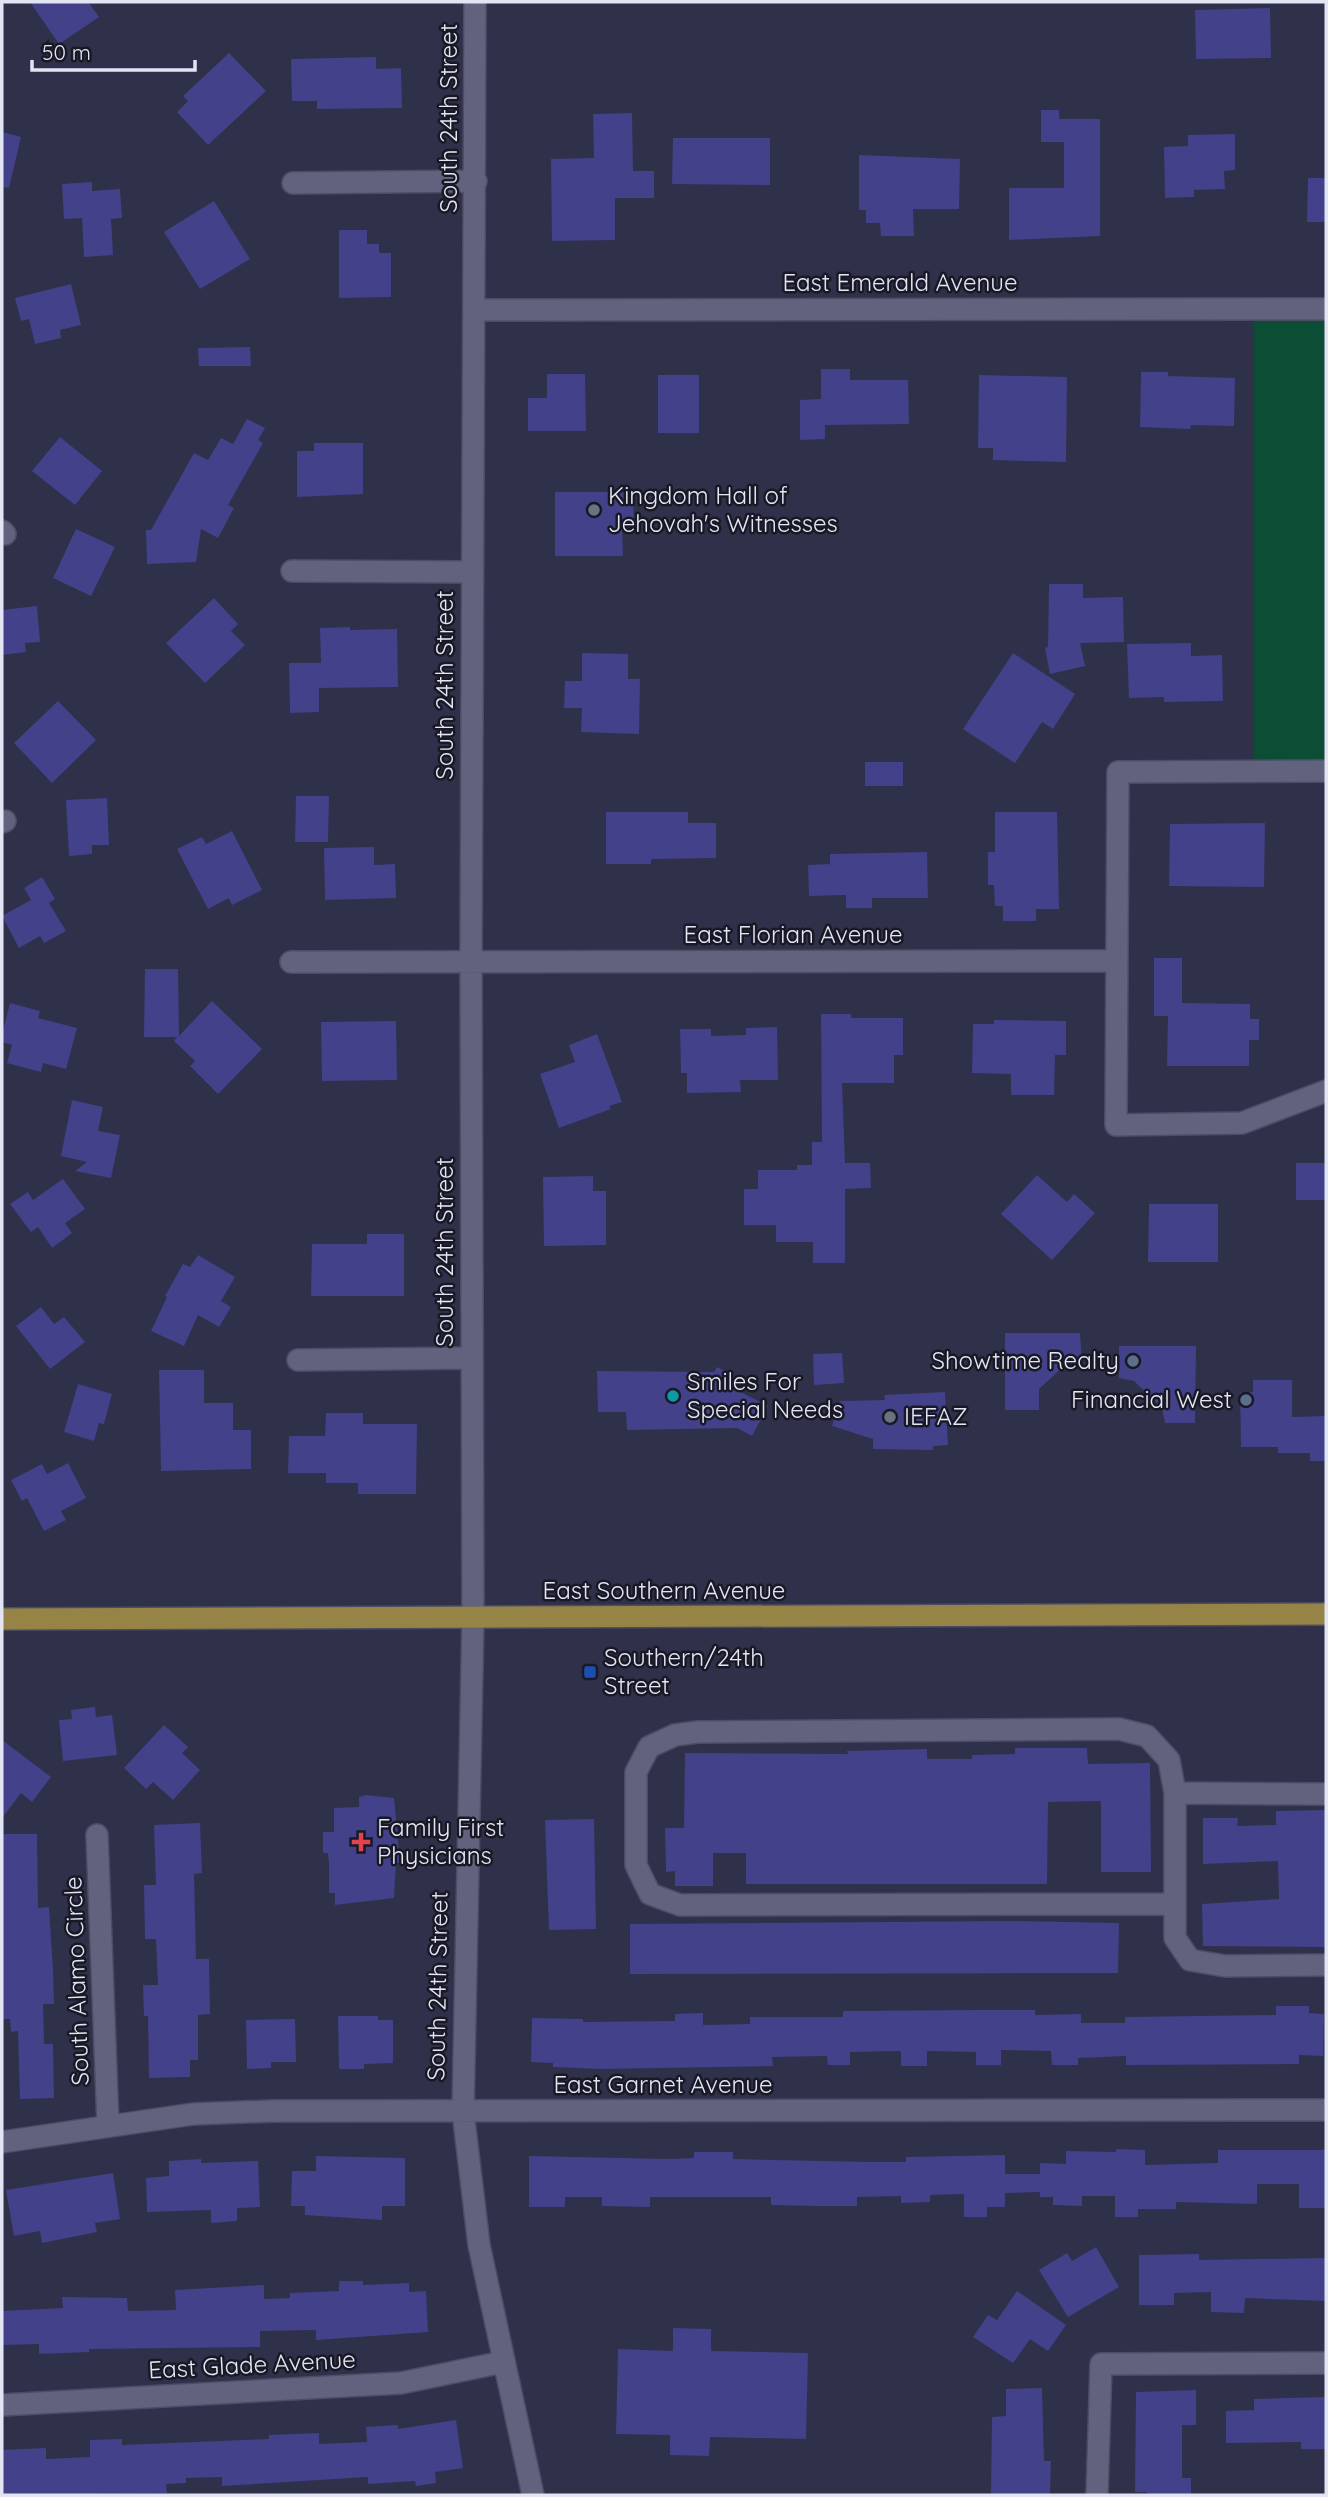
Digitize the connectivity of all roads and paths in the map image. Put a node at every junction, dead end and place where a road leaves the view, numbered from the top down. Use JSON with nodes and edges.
{"nodes":[{"id":1,"x":475,"y":2,"type":"edge"},
{"id":2,"x":476,"y":181,"type":"junction"},
{"id":3,"x":293,"y":183,"type":"dead end"},
{"id":4,"x":1326,"y":309,"type":"edge"},
{"id":5,"x":475,"y":310,"type":"junction"},
{"id":6,"x":292,"y":571,"type":"dead end"},
{"id":7,"x":471,"y":572,"type":"junction"},
{"id":8,"x":1326,"y":771,"type":"edge"},
{"id":9,"x":471,"y":961,"type":"junction"},
{"id":10,"x":1115,"y":961,"type":"junction"},
{"id":11,"x":290,"y":962,"type":"dead end"},
{"id":12,"x":1326,"y":1091,"type":"edge"},
{"id":13,"x":471,"y":1358,"type":"junction"},
{"id":14,"x":298,"y":1360,"type":"dead end"},
{"id":15,"x":1326,"y":1614,"type":"edge"},
{"id":16,"x":473,"y":1618,"type":"junction"},
{"id":17,"x":2,"y":1619,"type":"edge"},
{"id":18,"x":1175,"y":1793,"type":"junction"},
{"id":19,"x":1326,"y":1794,"type":"edge"},
{"id":20,"x":97,"y":1835,"type":"dead end"},
{"id":21,"x":1174,"y":1903,"type":"junction"},
{"id":22,"x":1326,"y":1965,"type":"edge"},
{"id":23,"x":1326,"y":2110,"type":"edge"},
{"id":24,"x":463,"y":2112,"type":"junction"},
{"id":25,"x":108,"y":2125,"type":"junction"},
{"id":26,"x":2,"y":2142,"type":"edge"},
{"id":27,"x":503,"y":2362,"type":"junction"},
{"id":28,"x":1326,"y":2363,"type":"edge"},
{"id":29,"x":2,"y":2405,"type":"edge"},
{"id":30,"x":533,"y":2495,"type":"edge"},
{"id":31,"x":1097,"y":2495,"type":"edge"}],
"edges":[{"from":1,"to":2,"type":"street","name":"South 24th Street"},
{"from":2,"to":3,"type":"street"},
{"from":2,"to":5,"type":"street","name":"South 24th Street"},
{"from":4,"to":5,"type":"street","name":"East Emerald Avenue"},
{"from":5,"to":7,"type":"street","name":"South 24th Street"},
{"from":6,"to":7,"type":"street"},
{"from":7,"to":9,"type":"street","name":"South 24th Street"},
{"from":8,"to":10,"type":"street"},
{"from":9,"to":10,"type":"street","name":"East Florian Avenue"},
{"from":9,"to":11,"type":"street","name":"East Florian Avenue"},
{"from":9,"to":13,"type":"street","name":"South 24th Street"},
{"from":10,"to":12,"type":"street"},
{"from":13,"to":14,"type":"street"},
{"from":13,"to":16,"type":"street","name":"South 24th Street"},
{"from":15,"to":16,"type":"main road","name":"East Southern Avenue"},
{"from":16,"to":17,"type":"main road","name":"East Southern Avenue"},
{"from":16,"to":24,"type":"street","name":"South 24th Street"},
{"from":18,"to":19,"type":"street"},
{"from":18,"to":21,"type":"street"},
{"from":18,"to":21,"type":"street"},
{"from":20,"to":25,"type":"street","name":"South Alamo Circle"},
{"from":21,"to":22,"type":"street"},
{"from":23,"to":24,"type":"street","name":"East Garnet Avenue"},
{"from":24,"to":25,"type":"street","name":"East Garnet Avenue"},
{"from":24,"to":27,"type":"street","name":"South 24th Street"},
{"from":25,"to":26,"type":"street","name":"East Garnet Avenue"},
{"from":27,"to":29,"type":"street","name":"East Glade Avenue"},
{"from":27,"to":30,"type":"street","name":"South 24th Street"},
{"from":28,"to":31,"type":"street"}]}
